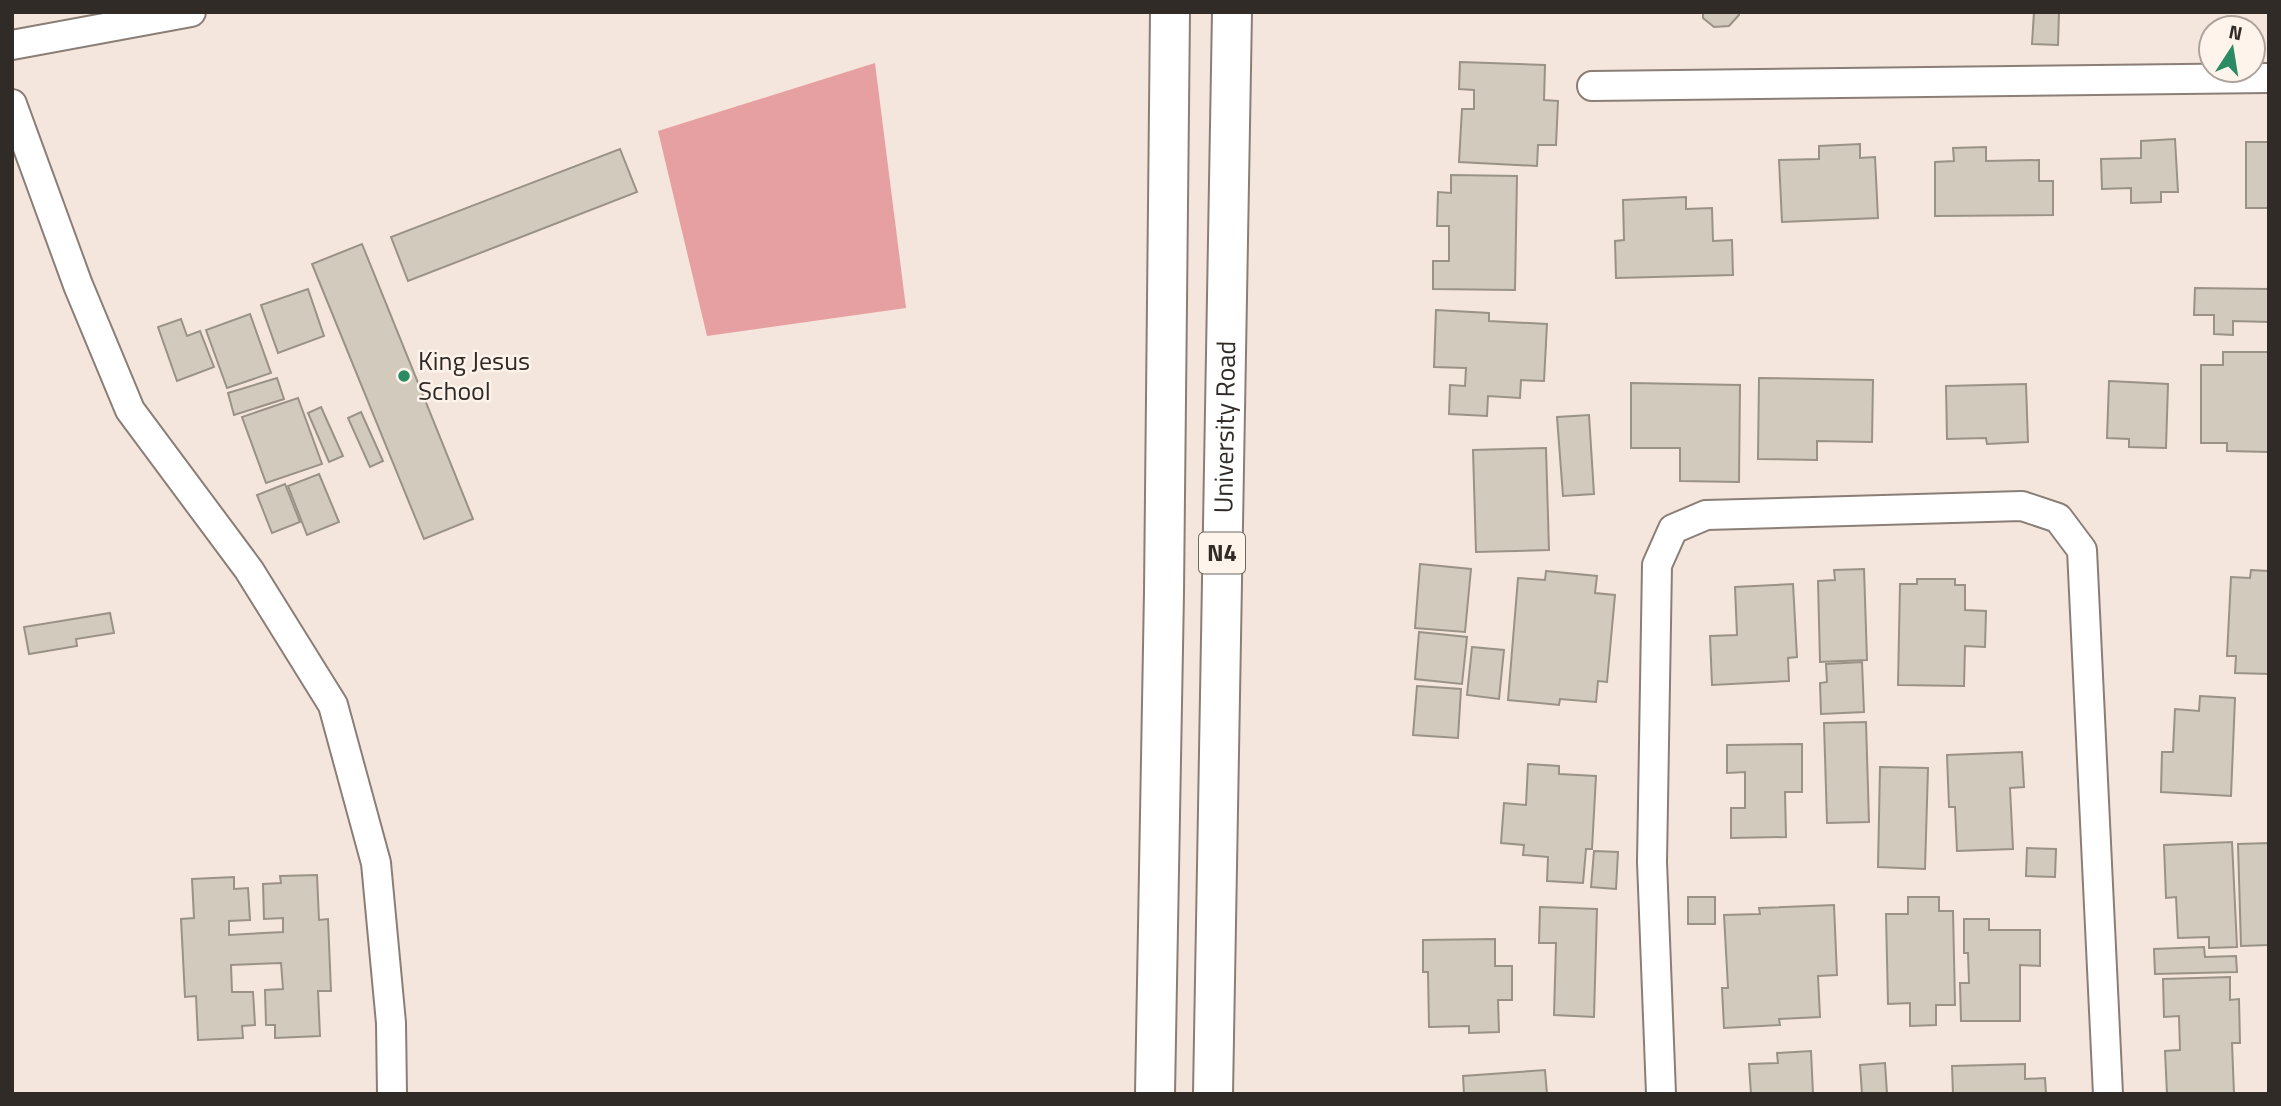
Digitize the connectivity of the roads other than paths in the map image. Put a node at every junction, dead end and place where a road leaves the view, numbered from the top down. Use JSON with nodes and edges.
{"nodes":[{"id":1,"x":191,"y":12,"type":"edge"},
{"id":2,"x":1170,"y":12,"type":"edge"},
{"id":3,"x":1232,"y":12,"type":"edge"},
{"id":4,"x":12,"y":45,"type":"edge"},
{"id":5,"x":2269,"y":78,"type":"edge"},
{"id":6,"x":1592,"y":86,"type":"dead end"},
{"id":7,"x":12,"y":104,"type":"edge"},
{"id":8,"x":392,"y":1094,"type":"edge"},
{"id":9,"x":1154,"y":1094,"type":"edge"},
{"id":10,"x":1213,"y":1094,"type":"edge"},
{"id":11,"x":1661,"y":1094,"type":"edge"},
{"id":12,"x":2108,"y":1094,"type":"edge"}],
"edges":[{"from":1,"to":4,"type":"street"},
{"from":2,"to":9,"type":"highway","number":"N4"},
{"from":3,"to":10,"type":"highway","name":"University Road","number":"N4"},
{"from":5,"to":6,"type":"street"},
{"from":7,"to":8,"type":"street"},
{"from":11,"to":12,"type":"street"}]}
